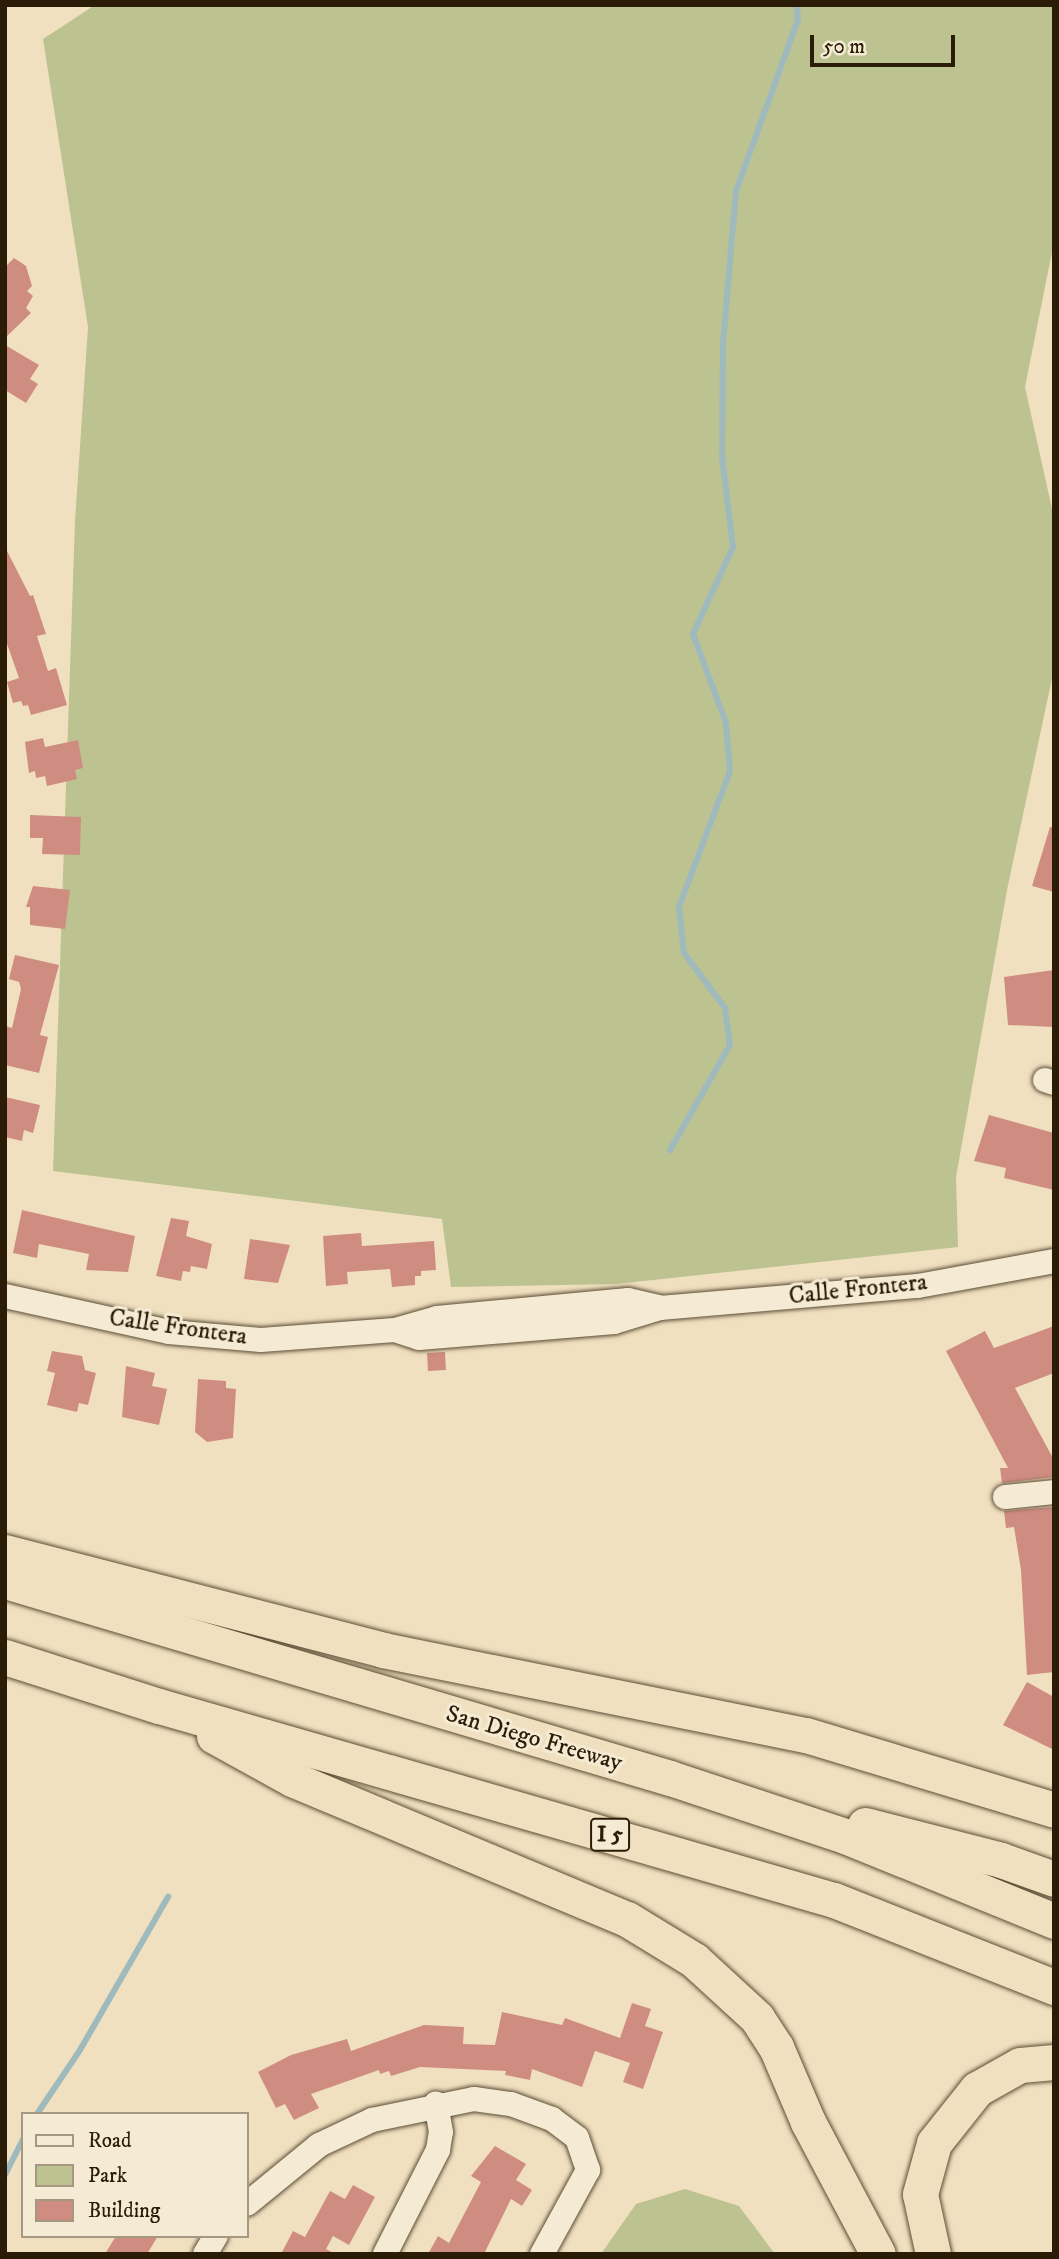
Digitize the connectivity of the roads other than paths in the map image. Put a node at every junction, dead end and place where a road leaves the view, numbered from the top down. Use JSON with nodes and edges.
{"nodes":[{"id":1,"x":1054,"y":1261,"type":"edge"},
{"id":2,"x":5,"y":1296,"type":"edge"},
{"id":3,"x":1054,"y":1492,"type":"edge"},
{"id":4,"x":1005,"y":1497,"type":"dead end"},
{"id":5,"x":5,"y":1552,"type":"edge"},
{"id":6,"x":5,"y":1581,"type":"edge"},
{"id":7,"x":5,"y":1657,"type":"edge"},
{"id":8,"x":159,"y":1706,"type":"junction"},
{"id":9,"x":670,"y":1778,"type":"junction"},
{"id":10,"x":1054,"y":1810,"type":"edge"},
{"id":11,"x":1054,"y":1879,"type":"edge"},
{"id":12,"x":1054,"y":1921,"type":"edge"},
{"id":13,"x":1054,"y":1987,"type":"edge"},
{"id":14,"x":1054,"y":2062,"type":"edge"},
{"id":15,"x":436,"y":2103,"type":"junction"},
{"id":16,"x":248,"y":2203,"type":"edge"},
{"id":17,"x":215,"y":2238,"type":"edge"},
{"id":18,"x":205,"y":2254,"type":"edge"},
{"id":19,"x":385,"y":2254,"type":"edge"},
{"id":20,"x":542,"y":2254,"type":"edge"},
{"id":21,"x":878,"y":2254,"type":"edge"},
{"id":22,"x":933,"y":2254,"type":"edge"}],
"edges":[{"from":1,"to":2,"type":"street","name":"Calle Frontera"},
{"from":3,"to":4,"type":"street"},
{"from":5,"to":10,"type":"highway"},
{"from":6,"to":9,"type":"highway","name":"San Diego Freeway"},
{"from":7,"to":8,"type":"highway","number":"I 5"},
{"from":8,"to":13,"type":"highway","number":"I 5"},
{"from":8,"to":21,"type":"highway"},
{"from":9,"to":11,"type":"highway"},
{"from":9,"to":12,"type":"highway","name":"San Diego Freeway"},
{"from":14,"to":22,"type":"highway"},
{"from":15,"to":16,"type":"street"},
{"from":15,"to":19,"type":"street"},
{"from":15,"to":20,"type":"street"},
{"from":17,"to":18,"type":"street"}]}
